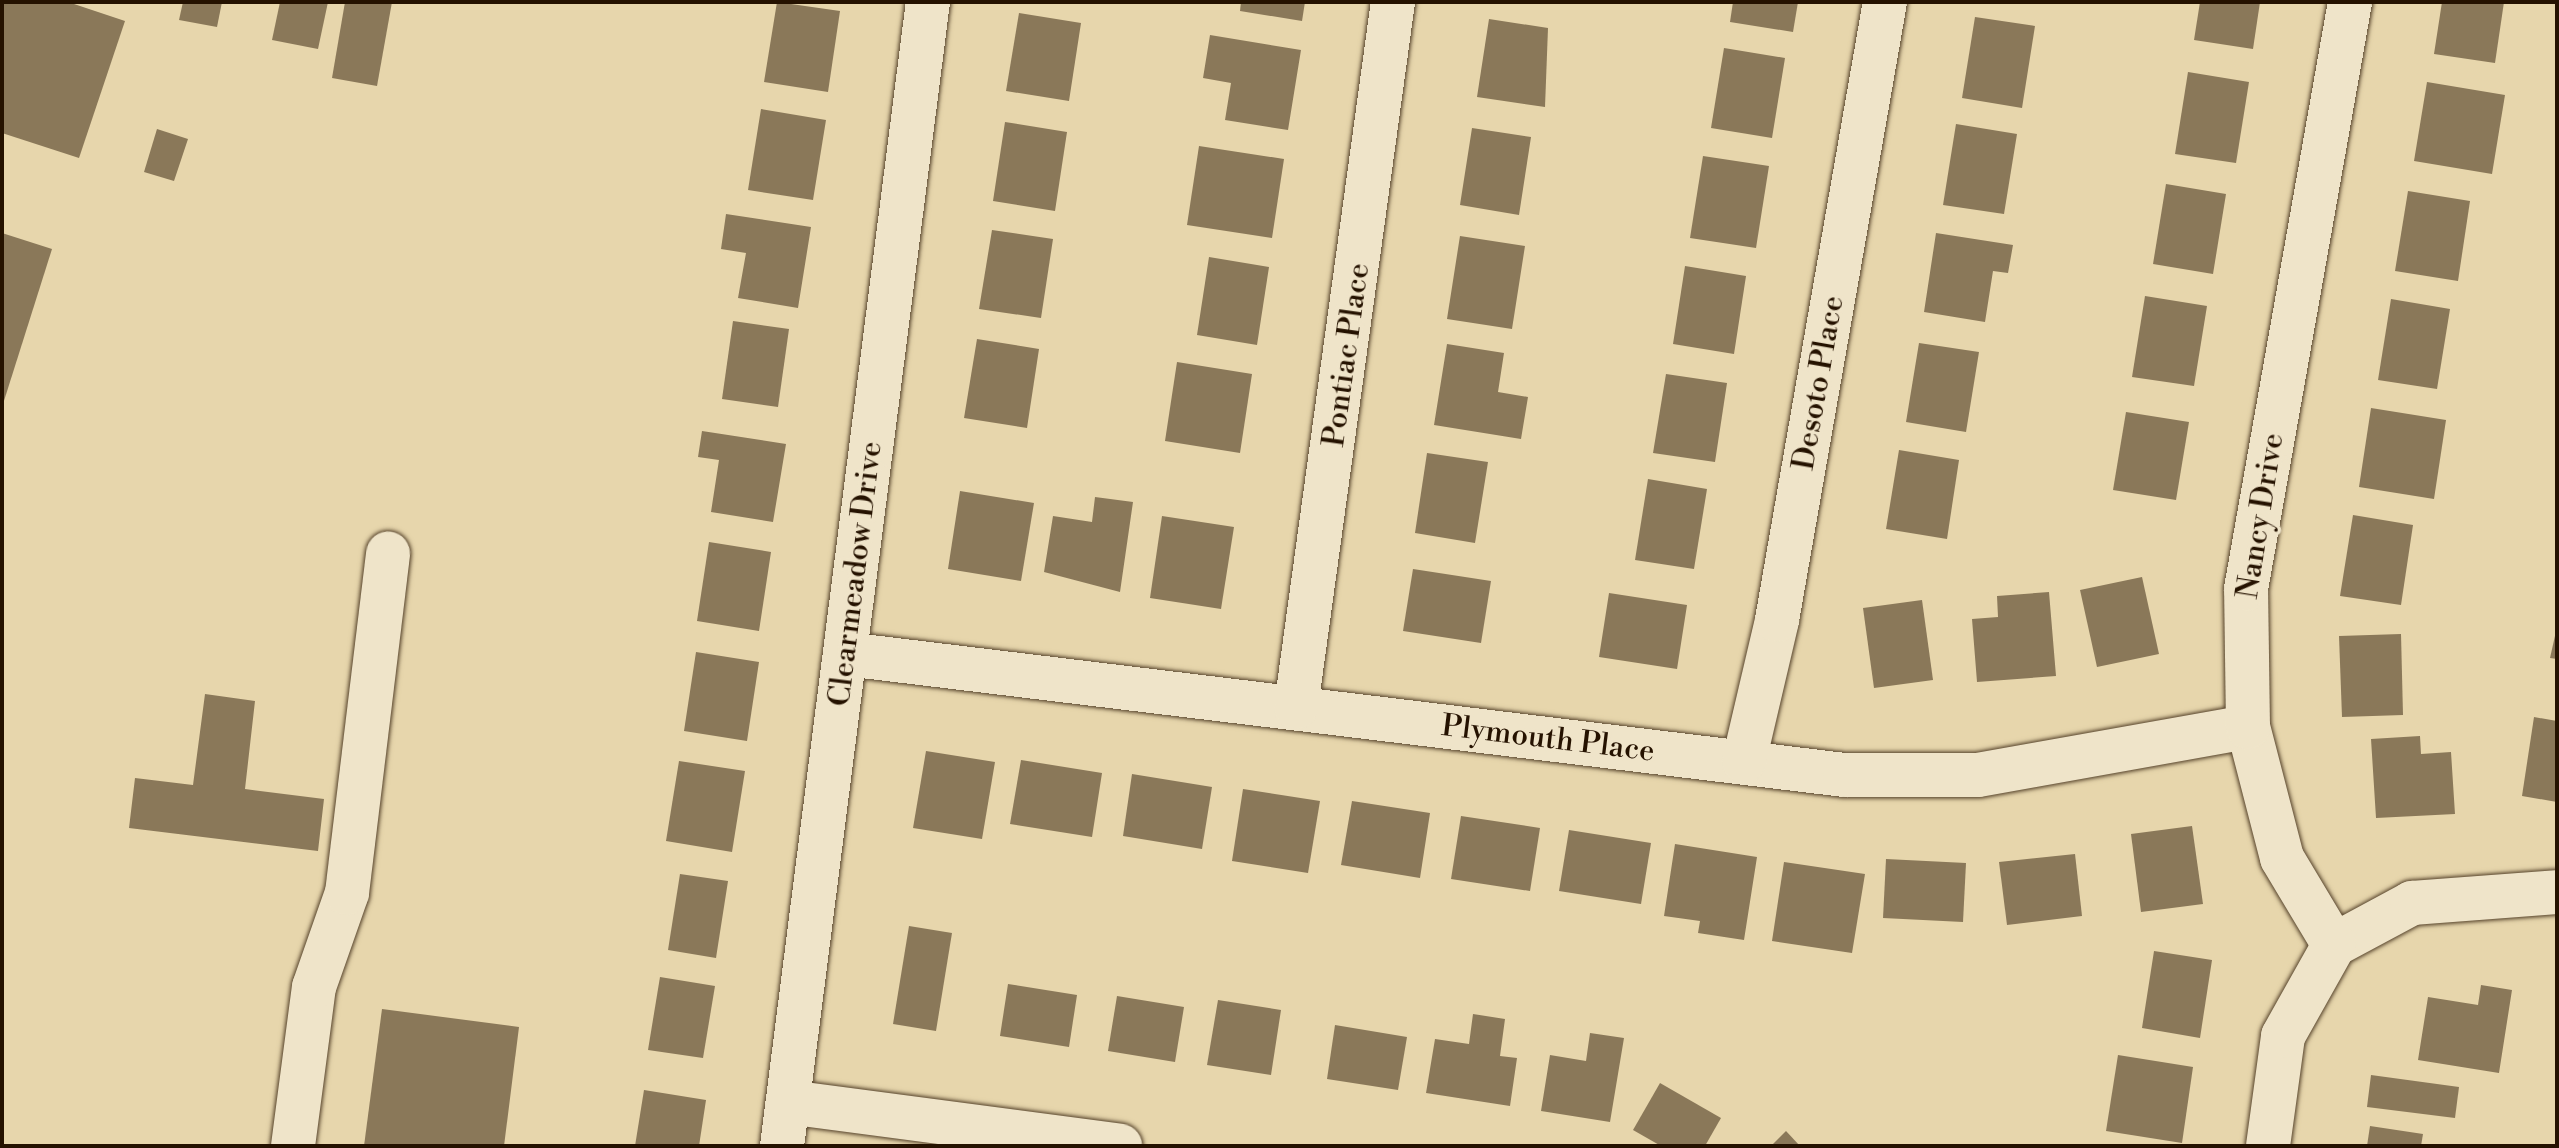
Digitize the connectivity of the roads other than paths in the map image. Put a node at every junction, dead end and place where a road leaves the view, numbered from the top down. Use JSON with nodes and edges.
{"nodes":[{"id":1,"x":928,"y":2,"type":"edge"},
{"id":2,"x":1393,"y":2,"type":"edge"},
{"id":3,"x":1885,"y":2,"type":"edge"},
{"id":4,"x":2350,"y":2,"type":"edge"},
{"id":5,"x":388,"y":553,"type":"dead end"},
{"id":6,"x":846,"y":654,"type":"junction"},
{"id":7,"x":1296,"y":707,"type":"junction"},
{"id":8,"x":2248,"y":727,"type":"junction"},
{"id":9,"x":1744,"y":761,"type":"junction"},
{"id":10,"x":2557,"y":892,"type":"edge"},
{"id":11,"x":2334,"y":945,"type":"junction"},
{"id":12,"x":788,"y":1102,"type":"junction"},
{"id":13,"x":293,"y":1146,"type":"edge"},
{"id":14,"x":782,"y":1146,"type":"edge"},
{"id":15,"x":1120,"y":1146,"type":"edge"},
{"id":16,"x":2268,"y":1146,"type":"edge"}],
"edges":[{"from":1,"to":6,"type":"street","name":"Clearmeadow Drive"},
{"from":2,"to":7,"type":"street","name":"Pontiac Place"},
{"from":3,"to":9,"type":"street","name":"Desoto Place"},
{"from":4,"to":8,"type":"street","name":"Nancy Drive"},
{"from":5,"to":13,"type":"street"},
{"from":6,"to":7,"type":"street","name":"Plymouth Place"},
{"from":6,"to":12,"type":"street","name":"Clearmeadow Drive"},
{"from":7,"to":9,"type":"street","name":"Plymouth Place"},
{"from":8,"to":9,"type":"street","name":"Plymouth Place"},
{"from":8,"to":11,"type":"street","name":"Nancy Drive"},
{"from":10,"to":11,"type":"street"},
{"from":11,"to":16,"type":"street"},
{"from":12,"to":14,"type":"street","name":"Clearmeadow Drive"},
{"from":12,"to":15,"type":"street"}]}
